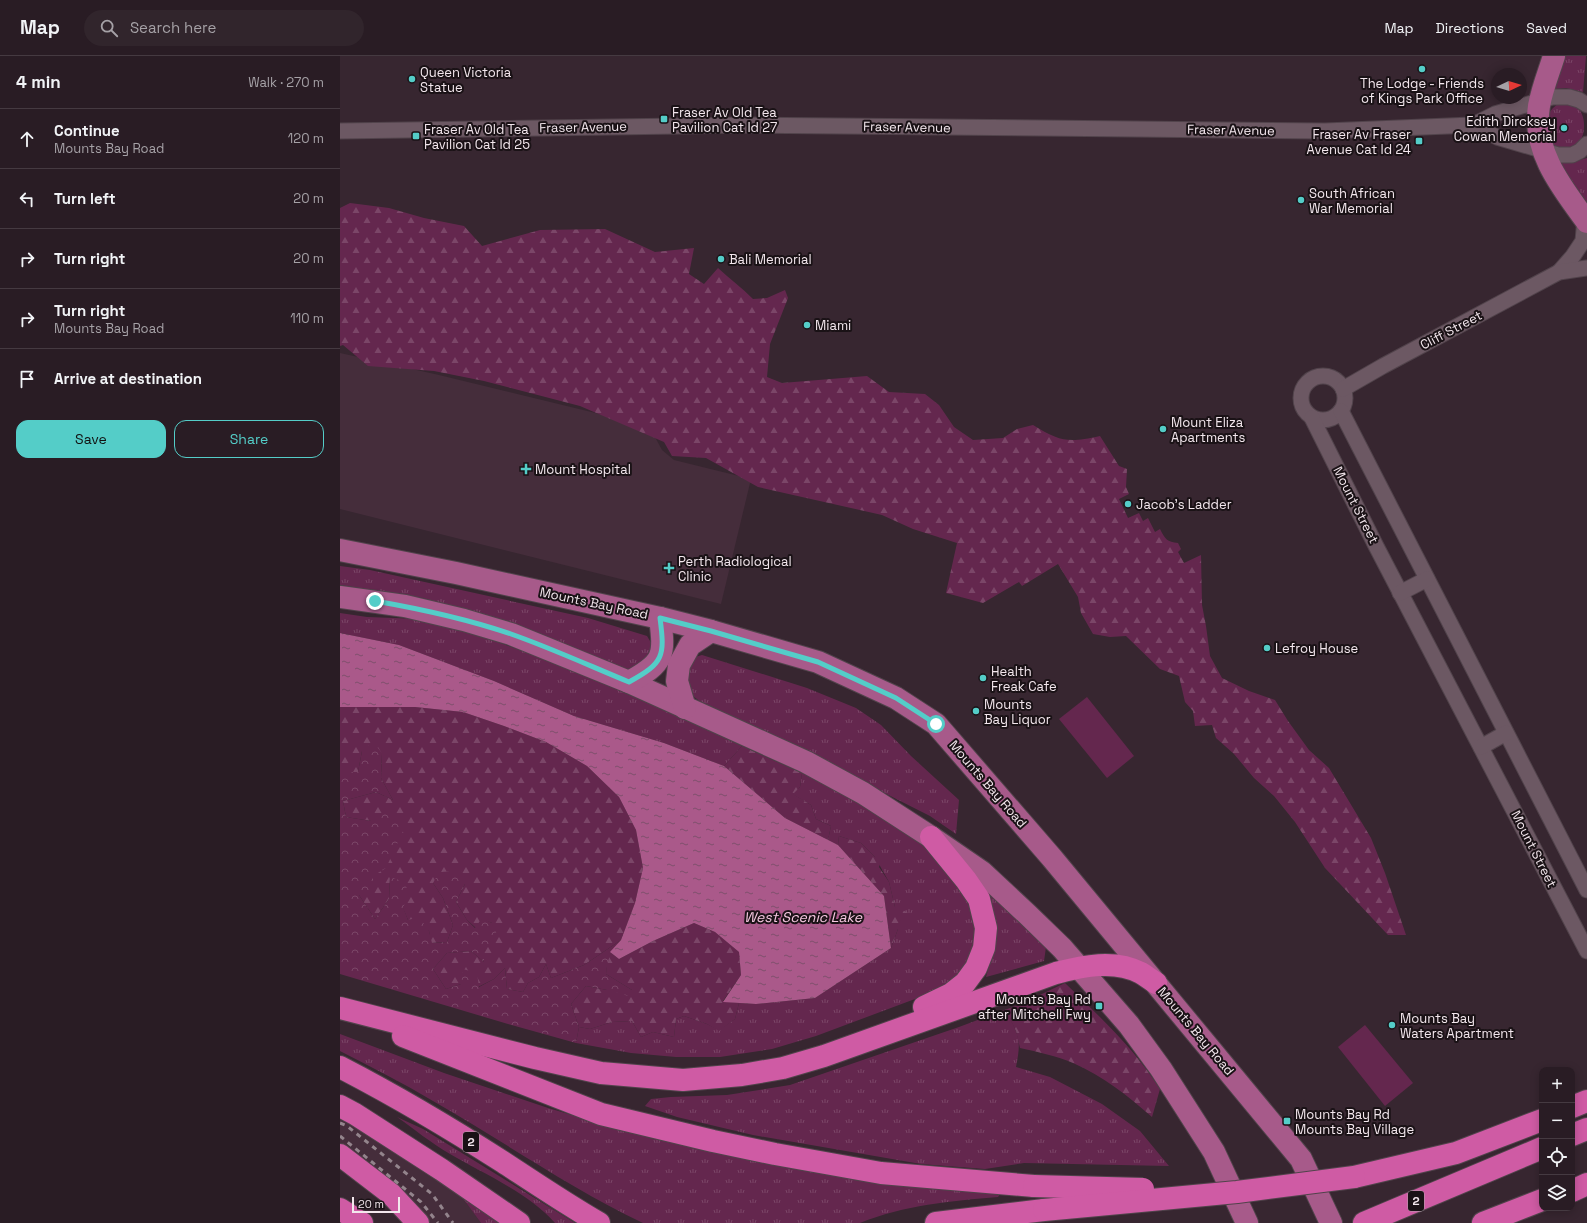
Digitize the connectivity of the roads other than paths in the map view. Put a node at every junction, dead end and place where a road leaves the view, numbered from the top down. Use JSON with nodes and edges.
{"nodes":[{"id":1,"x":1554,"y":56,"type":"edge"},
{"id":2,"x":1540,"y":100,"type":"junction"},
{"id":3,"x":1587,"y":105,"type":"edge"},
{"id":4,"x":1473,"y":125,"type":"junction"},
{"id":5,"x":340,"y":131,"type":"edge"},
{"id":6,"x":1587,"y":144,"type":"edge"},
{"id":7,"x":1544,"y":152,"type":"junction"},
{"id":8,"x":1586,"y":220,"type":"edge"},
{"id":9,"x":1587,"y":268,"type":"edge"},
{"id":10,"x":1559,"y":272,"type":"junction"},
{"id":11,"x":1343,"y":390,"type":"junction"},
{"id":12,"x":1341,"y":411,"type":"junction"},
{"id":13,"x":1312,"y":418,"type":"junction"},
{"id":14,"x":340,"y":550,"type":"edge"},
{"id":15,"x":1427,"y":579,"type":"junction"},
{"id":16,"x":1400,"y":593,"type":"junction"},
{"id":17,"x":340,"y":597,"type":"edge"},
{"id":18,"x":660,"y":618,"type":"junction"},
{"id":19,"x":711,"y":631,"type":"junction"},
{"id":20,"x":629,"y":682,"type":"junction"},
{"id":21,"x":686,"y":708,"type":"junction"},
{"id":22,"x":1506,"y":733,"type":"junction"},
{"id":23,"x":1481,"y":747,"type":"junction"},
{"id":24,"x":931,"y":837,"type":"junction"},
{"id":25,"x":1587,"y":890,"type":"edge"},
{"id":26,"x":1587,"y":951,"type":"edge"},
{"id":27,"x":1078,"y":967,"type":"junction"},
{"id":28,"x":1156,"y":983,"type":"junction"},
{"id":29,"x":340,"y":1008,"type":"edge"},
{"id":30,"x":340,"y":1012,"type":"edge"},
{"id":31,"x":824,"y":1056,"type":"junction"},
{"id":32,"x":340,"y":1068,"type":"edge"},
{"id":33,"x":1587,"y":1101,"type":"edge"},
{"id":34,"x":340,"y":1106,"type":"edge"},
{"id":35,"x":1575,"y":1106,"type":"edge"},
{"id":36,"x":1539,"y":1121,"type":"edge"},
{"id":37,"x":1587,"y":1129,"type":"edge"},
{"id":38,"x":1575,"y":1134,"type":"edge"},
{"id":39,"x":1539,"y":1149,"type":"edge"},
{"id":40,"x":340,"y":1155,"type":"edge"},
{"id":41,"x":1461,"y":1164,"type":"junction"},
{"id":42,"x":1587,"y":1184,"type":"edge"},
{"id":43,"x":1575,"y":1189,"type":"edge"},
{"id":44,"x":1237,"y":1192,"type":"junction"},
{"id":45,"x":1539,"y":1201,"type":"edge"},
{"id":46,"x":1539,"y":1207,"type":"edge"},
{"id":47,"x":340,"y":1208,"type":"edge"},
{"id":48,"x":362,"y":1223,"type":"edge"},
{"id":49,"x":418,"y":1223,"type":"edge"},
{"id":50,"x":519,"y":1223,"type":"edge"},
{"id":51,"x":599,"y":1223,"type":"edge"},
{"id":52,"x":936,"y":1223,"type":"edge"},
{"id":53,"x":1246,"y":1223,"type":"edge"},
{"id":54,"x":1331,"y":1223,"type":"edge"},
{"id":55,"x":1364,"y":1223,"type":"edge"},
{"id":56,"x":1484,"y":1223,"type":"edge"},
{"id":57,"x":1506,"y":1223,"type":"edge"}],
"edges":[{"from":1,"to":2,"type":"main road"},
{"from":2,"to":3,"type":"street","name":"Fraser Avenue"},
{"from":2,"to":4,"type":"street","name":"Fraser Avenue"},
{"from":2,"to":7,"type":"main road"},
{"from":4,"to":5,"type":"street","name":"Fraser Avenue"},
{"from":4,"to":7,"type":"street","name":"Fraser Avenue"},
{"from":6,"to":7,"type":"street","name":"Fraser Avenue"},
{"from":7,"to":8,"type":"main road"},
{"from":8,"to":10,"type":"street","name":"Cliff Street"},
{"from":9,"to":10,"type":"street","name":"Cliff Street"},
{"from":10,"to":11,"type":"street","name":"Cliff Street"},
{"from":11,"to":12,"type":"street"},
{"from":11,"to":13,"type":"street"},
{"from":12,"to":13,"type":"street"},
{"from":12,"to":15,"type":"street"},
{"from":13,"to":16,"type":"street","name":"Mount Street"},
{"from":14,"to":18,"type":"main road","name":"Mounts Bay Road"},
{"from":15,"to":16,"type":"street"},
{"from":15,"to":22,"type":"street"},
{"from":16,"to":23,"type":"street","name":"Mount Street"},
{"from":17,"to":20,"type":"main road"},
{"from":18,"to":19,"type":"main road","name":"Mounts Bay Road"},
{"from":18,"to":20,"type":"main road"},
{"from":19,"to":21,"type":"main road"},
{"from":19,"to":28,"type":"main road","name":"Mounts Bay Road"},
{"from":20,"to":21,"type":"main road"},
{"from":21,"to":24,"type":"main road"},
{"from":22,"to":23,"type":"street"},
{"from":22,"to":25,"type":"street"},
{"from":23,"to":26,"type":"street","name":"Mount Street"},
{"from":24,"to":27,"type":"main road"},
{"from":24,"to":31,"type":"highway"},
{"from":27,"to":28,"type":"highway"},
{"from":27,"to":31,"type":"highway"},
{"from":27,"to":53,"type":"main road"},
{"from":28,"to":54,"type":"main road","name":"Mounts Bay Road"},
{"from":29,"to":31,"type":"highway"},
{"from":30,"to":44,"type":"highway","bridge":true},
{"from":32,"to":51,"type":"highway","number":"2"},
{"from":33,"to":35,"type":"highway"},
{"from":34,"to":50,"type":"highway"},
{"from":36,"to":41,"type":"highway"},
{"from":37,"to":38,"type":"highway"},
{"from":39,"to":41,"type":"highway"},
{"from":40,"to":49,"type":"highway"},
{"from":41,"to":44,"type":"highway","bridge":true},
{"from":41,"to":55,"type":"highway","number":"2"},
{"from":42,"to":43,"type":"highway"},
{"from":44,"to":52,"type":"highway","bridge":true},
{"from":45,"to":56,"type":"highway"},
{"from":46,"to":57,"type":"highway"},
{"from":47,"to":48,"type":"highway"}]}
